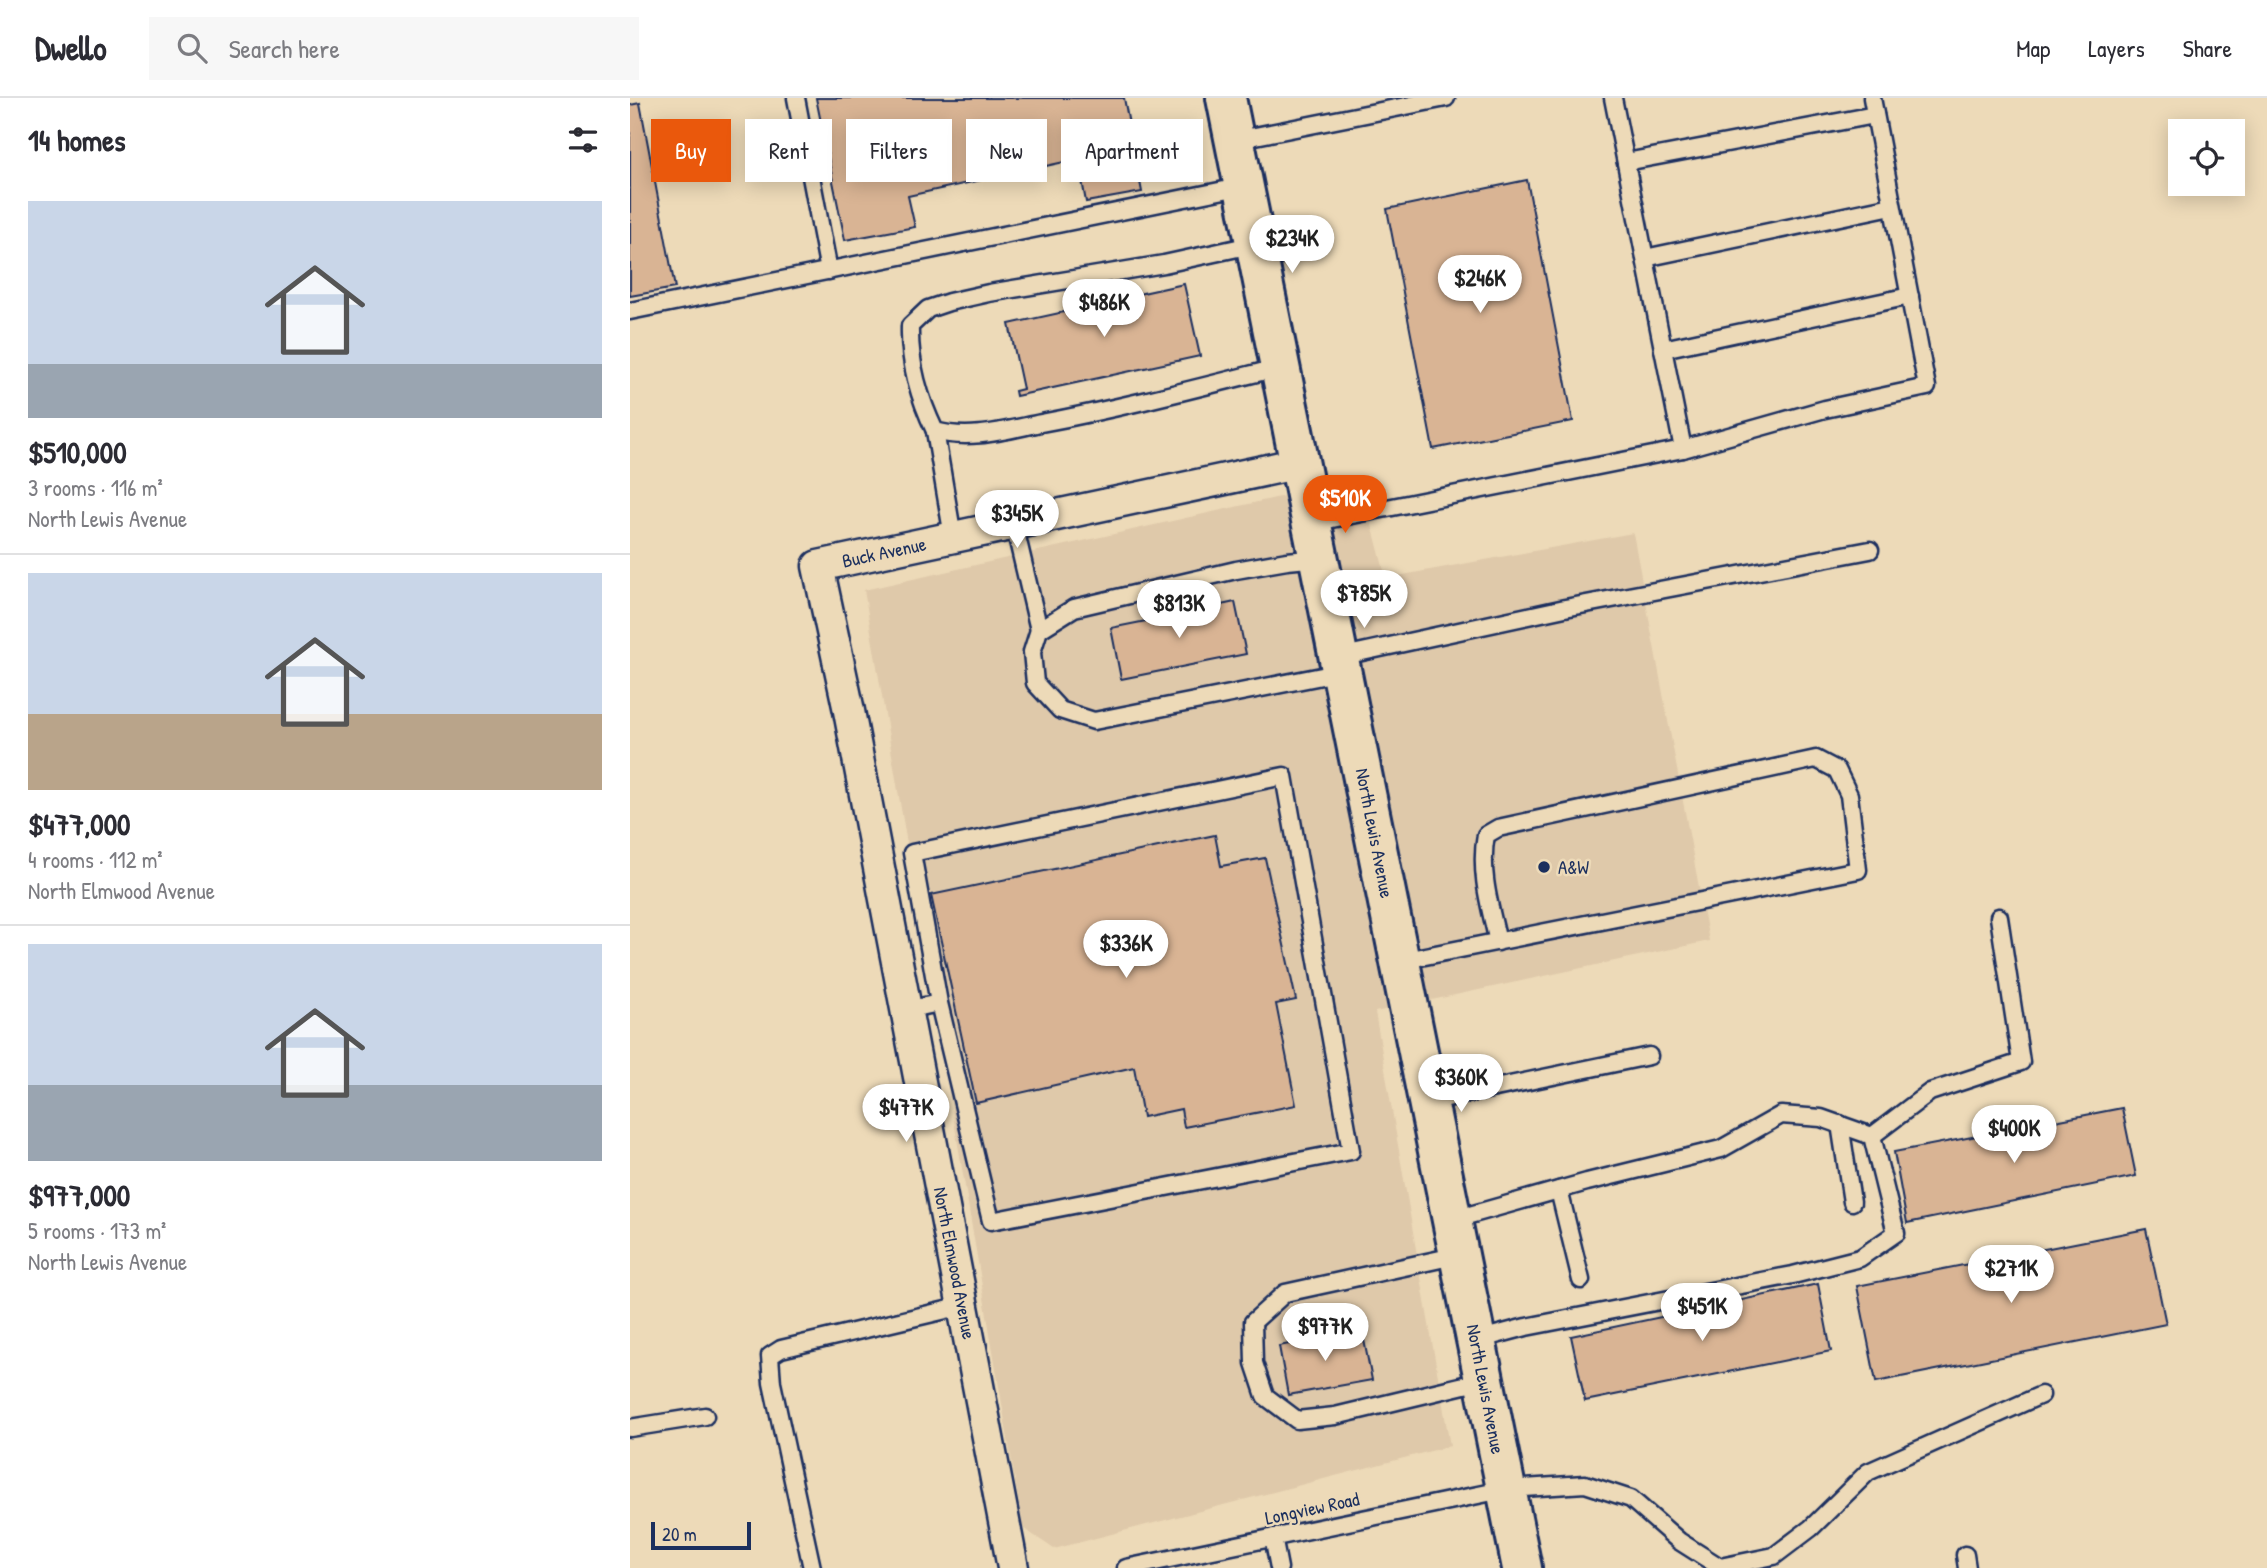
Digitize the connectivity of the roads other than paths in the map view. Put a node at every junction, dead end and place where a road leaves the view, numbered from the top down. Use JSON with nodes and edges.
{"nodes":[{"id":1,"x":796,"y":98,"type":"edge"},
{"id":2,"x":1226,"y":98,"type":"edge"},
{"id":3,"x":1446,"y":98,"type":"edge"},
{"id":4,"x":1614,"y":98,"type":"edge"},
{"id":5,"x":1872,"y":98,"type":"edge"},
{"id":6,"x":1875,"y":115,"type":"junction"},
{"id":7,"x":1235,"y":140,"type":"junction"},
{"id":8,"x":1626,"y":162,"type":"junction"},
{"id":9,"x":1244,"y":186,"type":"junction"},
{"id":10,"x":1892,"y":206,"type":"junction"},
{"id":11,"x":1255,"y":244,"type":"junction"},
{"id":12,"x":1645,"y":258,"type":"junction"},
{"id":13,"x":829,"y":271,"type":"junction"},
{"id":14,"x":1910,"y":296,"type":"junction"},
{"id":15,"x":630,"y":311,"type":"edge"},
{"id":16,"x":1663,"y":349,"type":"junction"},
{"id":17,"x":1281,"y":368,"type":"junction"},
{"id":18,"x":935,"y":431,"type":"junction"},
{"id":19,"x":1683,"y":449,"type":"junction"},
{"id":20,"x":1300,"y":463,"type":"junction"},
{"id":21,"x":1014,"y":524,"type":"junction"},
{"id":22,"x":954,"y":537,"type":"junction"},
{"id":23,"x":1315,"y":541,"type":"junction"},
{"id":24,"x":1870,"y":550,"type":"dead end"},
{"id":25,"x":1039,"y":630,"type":"junction"},
{"id":26,"x":1341,"y":665,"type":"junction"},
{"id":27,"x":849,"y":711,"type":"joint"},
{"id":28,"x":1998,"y":917,"type":"dead end"},
{"id":29,"x":1497,"y":942,"type":"junction"},
{"id":30,"x":1400,"y":961,"type":"junction"},
{"id":31,"x":939,"y":1003,"type":"junction"},
{"id":32,"x":906,"y":1010,"type":"junction"},
{"id":33,"x":1649,"y":1056,"type":"dead end"},
{"id":34,"x":1429,"y":1102,"type":"junction"},
{"id":35,"x":1840,"y":1124,"type":"junction"},
{"id":36,"x":1872,"y":1136,"type":"junction"},
{"id":37,"x":1559,"y":1190,"type":"junction"},
{"id":38,"x":1852,"y":1202,"type":"dead end"},
{"id":39,"x":1456,"y":1237,"type":"junction"},
{"id":40,"x":1581,"y":1280,"type":"dead end"},
{"id":41,"x":962,"y":1306,"type":"junction"},
{"id":42,"x":1477,"y":1340,"type":"junction"},
{"id":43,"x":1485,"y":1380,"type":"junction"},
{"id":44,"x":2040,"y":1395,"type":"dead end"},
{"id":45,"x":705,"y":1416,"type":"dead end"},
{"id":46,"x":630,"y":1428,"type":"edge"},
{"id":47,"x":1507,"y":1489,"type":"junction"},
{"id":48,"x":1273,"y":1537,"type":"junction"},
{"id":49,"x":812,"y":1568,"type":"edge"},
{"id":50,"x":1013,"y":1568,"type":"edge"},
{"id":51,"x":1126,"y":1568,"type":"edge"},
{"id":52,"x":1279,"y":1568,"type":"edge"},
{"id":53,"x":1522,"y":1568,"type":"edge"}],
"edges":[{"from":1,"to":13,"type":"lane"},
{"from":2,"to":7,"type":"main road","name":"North Lewis Avenue"},
{"from":3,"to":7,"type":"lane"},
{"from":4,"to":8,"type":"lane"},
{"from":5,"to":6,"type":"lane"},
{"from":6,"to":8,"type":"lane"},
{"from":6,"to":10,"type":"lane"},
{"from":7,"to":9,"type":"main road","name":"North Lewis Avenue"},
{"from":8,"to":12,"type":"lane"},
{"from":9,"to":11,"type":"main road","name":"North Lewis Avenue"},
{"from":9,"to":13,"type":"lane"},
{"from":10,"to":12,"type":"lane"},
{"from":10,"to":14,"type":"lane"},
{"from":11,"to":17,"type":"main road","name":"North Lewis Avenue"},
{"from":11,"to":18,"type":"lane"},
{"from":12,"to":16,"type":"lane"},
{"from":13,"to":15,"type":"lane"},
{"from":14,"to":16,"type":"lane"},
{"from":14,"to":19,"type":"lane"},
{"from":16,"to":19,"type":"lane"},
{"from":17,"to":18,"type":"lane"},
{"from":17,"to":20,"type":"main road","name":"North Lewis Avenue"},
{"from":18,"to":22,"type":"lane"},
{"from":19,"to":23,"type":"lane"},
{"from":20,"to":21,"type":"street","name":"Buck Avenue"},
{"from":20,"to":23,"type":"main road","name":"North Lewis Avenue"},
{"from":21,"to":22,"type":"street","name":"Buck Avenue"},
{"from":21,"to":25,"type":"lane"},
{"from":22,"to":27,"type":"street","name":"Buck Avenue"},
{"from":23,"to":25,"type":"lane"},
{"from":23,"to":26,"type":"main road","name":"North Lewis Avenue"},
{"from":24,"to":26,"type":"lane"},
{"from":25,"to":26,"type":"lane"},
{"from":26,"to":30,"type":"main road","name":"North Lewis Avenue"},
{"from":27,"to":32,"type":"street","name":"North Elmwood Avenue"},
{"from":28,"to":36,"type":"lane"},
{"from":29,"to":29,"type":"lane"},
{"from":29,"to":30,"type":"lane"},
{"from":30,"to":34,"type":"main road","name":"North Lewis Avenue"},
{"from":31,"to":31,"type":"lane"},
{"from":31,"to":32,"type":"lane"},
{"from":32,"to":41,"type":"street","name":"North Elmwood Avenue"},
{"from":33,"to":34,"type":"lane"},
{"from":34,"to":39,"type":"main road","name":"North Lewis Avenue"},
{"from":35,"to":36,"type":"lane"},
{"from":35,"to":37,"type":"lane"},
{"from":35,"to":38,"type":"lane"},
{"from":36,"to":42,"type":"lane"},
{"from":37,"to":39,"type":"lane"},
{"from":37,"to":40,"type":"lane"},
{"from":39,"to":42,"type":"main road","name":"North Lewis Avenue"},
{"from":39,"to":43,"type":"lane"},
{"from":41,"to":49,"type":"lane"},
{"from":41,"to":50,"type":"street","name":"North Elmwood Avenue"},
{"from":42,"to":43,"type":"main road","name":"North Lewis Avenue"},
{"from":43,"to":47,"type":"main road","name":"North Lewis Avenue"},
{"from":44,"to":47,"type":"lane","name":"Longview Road"},
{"from":45,"to":46,"type":"lane"},
{"from":47,"to":48,"type":"lane","name":"Longview Road"},
{"from":47,"to":53,"type":"main road","name":"North Lewis Avenue"},
{"from":48,"to":51,"type":"lane","name":"Longview Road"},
{"from":48,"to":52,"type":"lane"}]}
